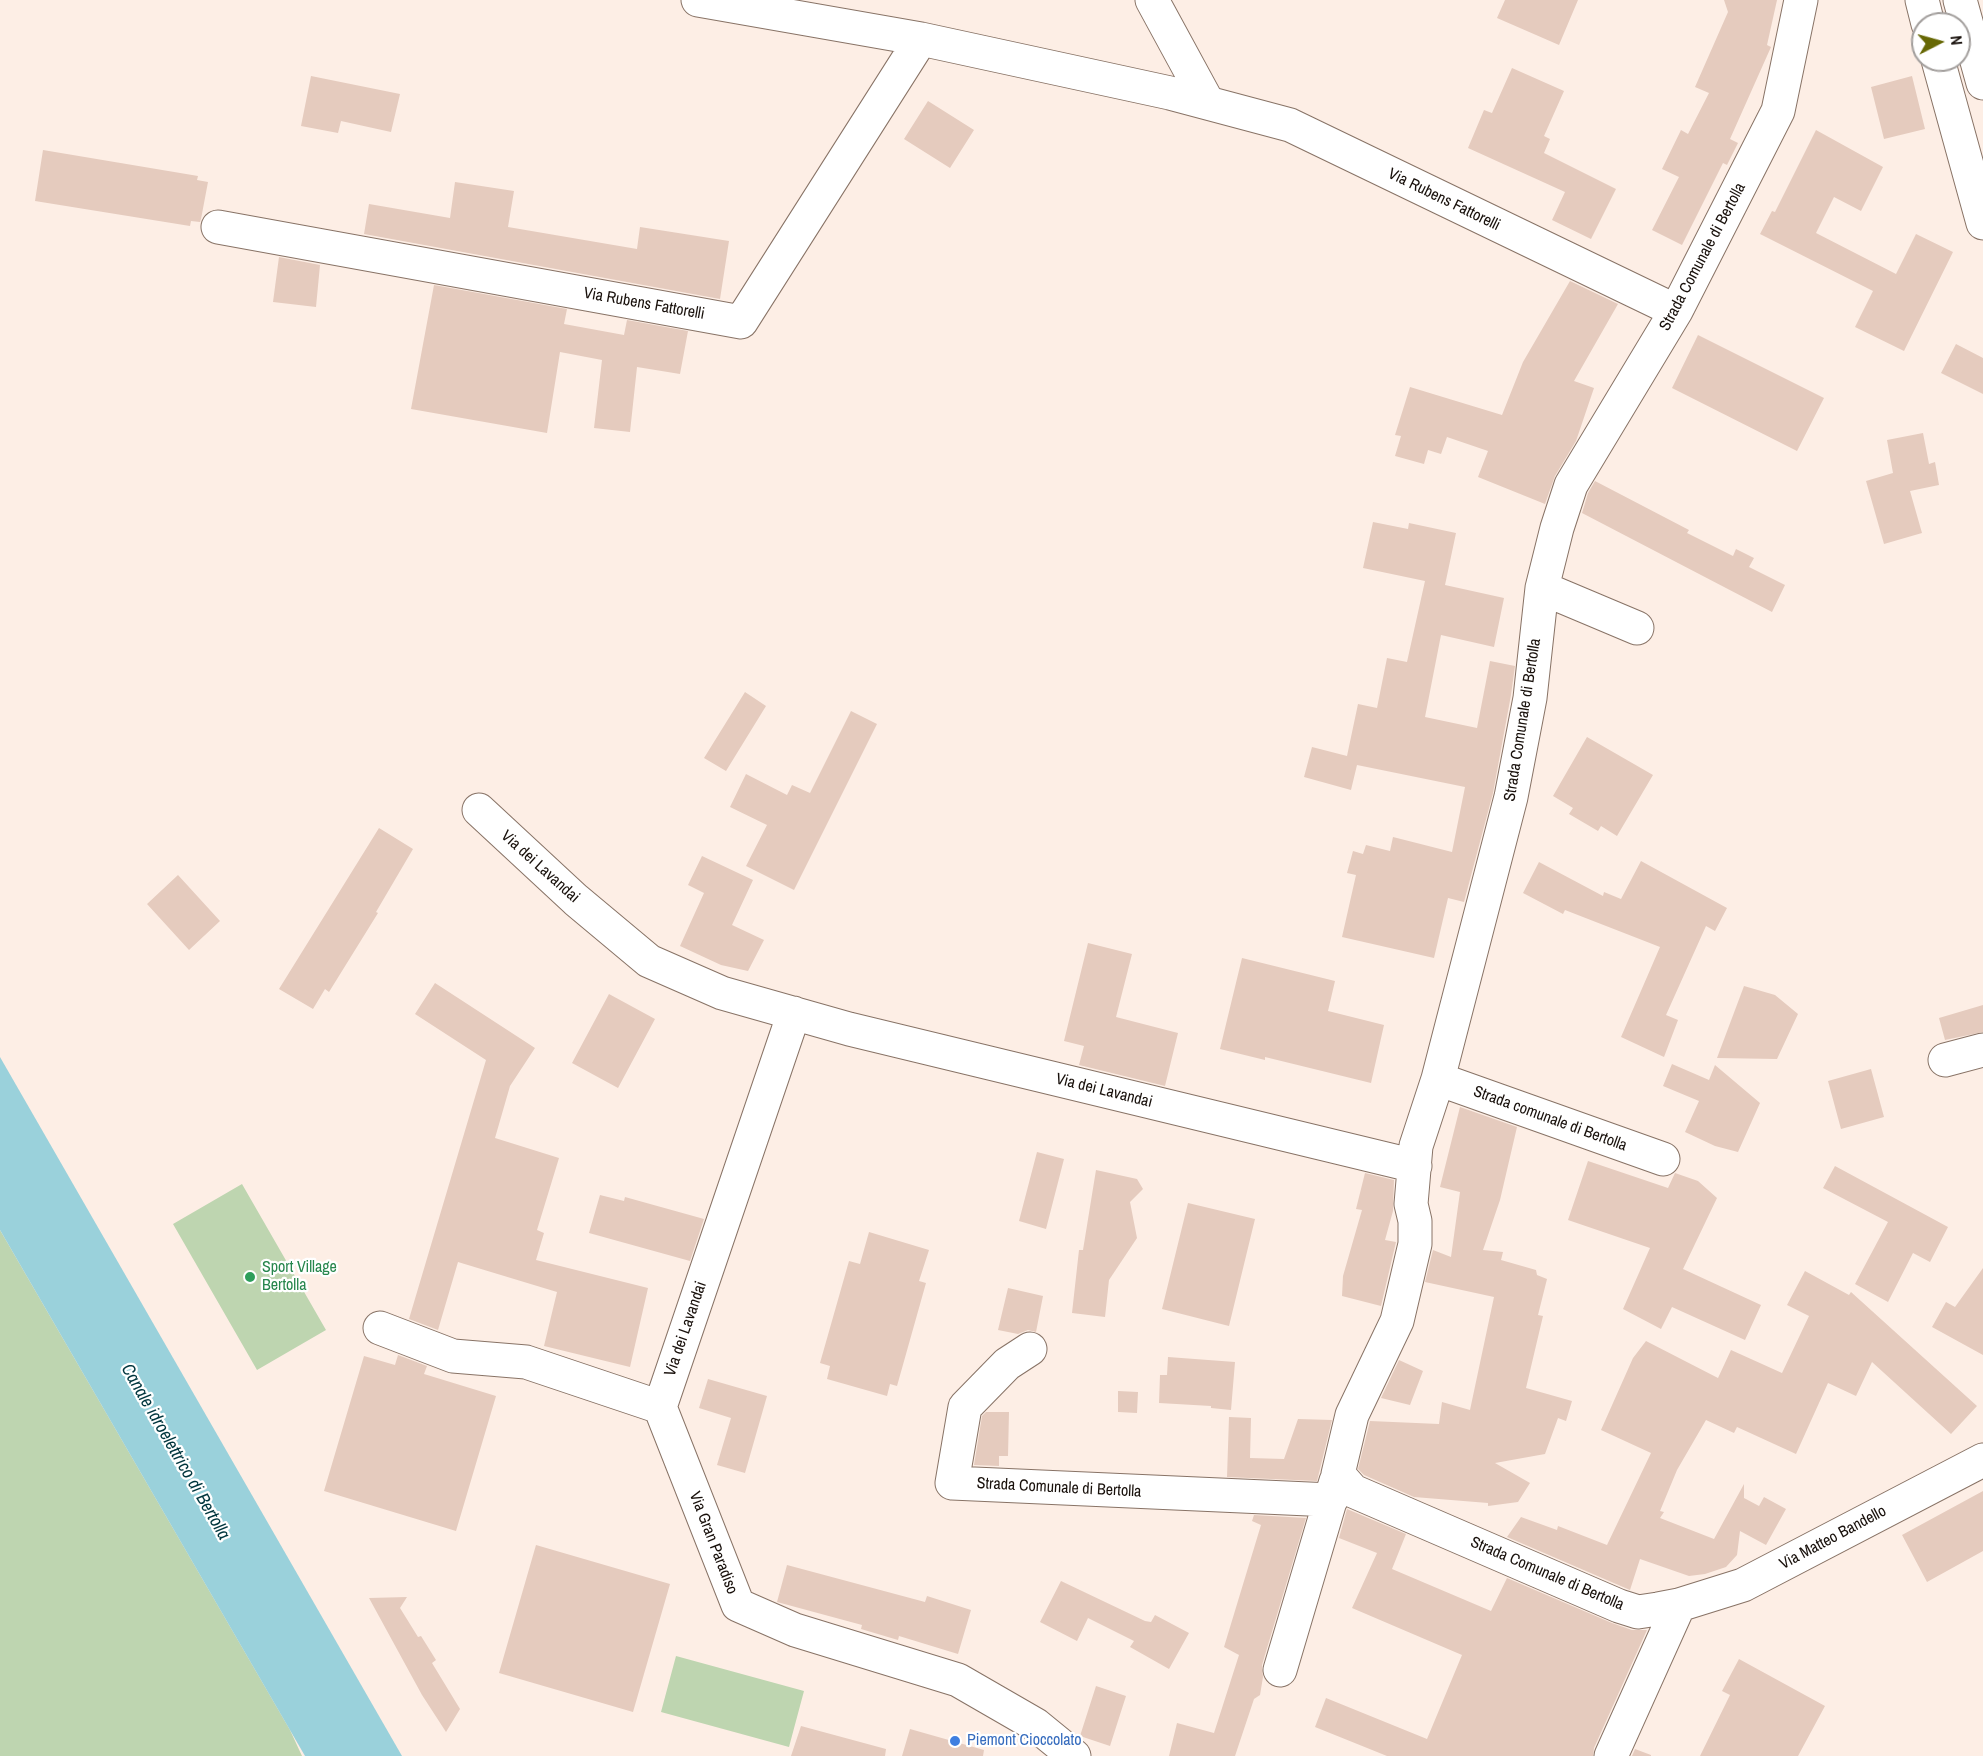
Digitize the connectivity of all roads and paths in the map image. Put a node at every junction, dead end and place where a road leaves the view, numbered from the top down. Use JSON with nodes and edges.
{"nodes":[{"id":1,"x":698,"y":0,"type":"edge"},
{"id":2,"x":1152,"y":0,"type":"edge"},
{"id":3,"x":1801,"y":0,"type":"edge"},
{"id":4,"x":1960,"y":0,"type":"edge"},
{"id":5,"x":921,"y":39,"type":"junction"},
{"id":6,"x":1941,"y":72,"type":"edge"},
{"id":7,"x":1983,"y":83,"type":"edge"},
{"id":8,"x":1208,"y":103,"type":"junction"},
{"id":9,"x":1983,"y":224,"type":"edge"},
{"id":10,"x":218,"y":227,"type":"dead end"},
{"id":11,"x":1676,"y":311,"type":"junction"},
{"id":12,"x":1542,"y":588,"type":"junction"},
{"id":13,"x":1637,"y":628,"type":"dead end"},
{"id":14,"x":478,"y":810,"type":"dead end"},
{"id":15,"x":794,"y":1013,"type":"junction"},
{"id":16,"x":1983,"y":1050,"type":"edge"},
{"id":17,"x":1945,"y":1060,"type":"dead end"},
{"id":18,"x":1438,"y":1079,"type":"junction"},
{"id":19,"x":1663,"y":1159,"type":"dead end"},
{"id":20,"x":1415,"y":1166,"type":"junction"},
{"id":21,"x":380,"y":1328,"type":"dead end"},
{"id":22,"x":1030,"y":1349,"type":"dead end"},
{"id":23,"x":660,"y":1407,"type":"junction"},
{"id":24,"x":1983,"y":1461,"type":"edge"},
{"id":25,"x":1335,"y":1487,"type":"junction"},
{"id":26,"x":1679,"y":1605,"type":"junction"},
{"id":27,"x":1280,"y":1670,"type":"dead end"},
{"id":28,"x":1074,"y":1756,"type":"edge"},
{"id":29,"x":1611,"y":1756,"type":"edge"}],
"edges":[{"from":1,"to":5,"type":"street","name":"Via Rubens Fattorelli"},
{"from":2,"to":8,"type":"street"},
{"from":3,"to":11,"type":"street","name":"Strada Comunale di Bertolla"},
{"from":4,"to":7,"type":"street"},
{"from":5,"to":8,"type":"street","name":"Via Rubens Fattorelli"},
{"from":5,"to":10,"type":"street","name":"Via Rubens Fattorelli"},
{"from":6,"to":9,"type":"street"},
{"from":8,"to":11,"type":"street","name":"Via Rubens Fattorelli"},
{"from":11,"to":12,"type":"street","name":"Strada Comunale di Bertolla"},
{"from":12,"to":13,"type":"street"},
{"from":12,"to":18,"type":"street","name":"Strada Comunale di Bertolla"},
{"from":14,"to":15,"type":"street","name":"Via dei Lavandai"},
{"from":15,"to":20,"type":"street","name":"Via dei Lavandai"},
{"from":15,"to":23,"type":"street","name":"Via dei Lavandai"},
{"from":16,"to":17,"type":"street"},
{"from":18,"to":19,"type":"street","name":"Strada comunale di Bertolla"},
{"from":18,"to":20,"type":"street","name":"Strada Comunale di Bertolla"},
{"from":20,"to":25,"type":"street","name":"Strada Comunale di Bertolla"},
{"from":21,"to":23,"type":"street"},
{"from":22,"to":25,"type":"street","name":"Strada Comunale di Bertolla"},
{"from":23,"to":28,"type":"street","name":"Via Gran Paradiso"},
{"from":24,"to":26,"type":"street","name":"Via Matteo Bandello"},
{"from":25,"to":26,"type":"street","name":"Strada Comunale di Bertolla"},
{"from":25,"to":27,"type":"street","name":"Strada Comunale di Bertolla"},
{"from":26,"to":29,"type":"street"}]}
